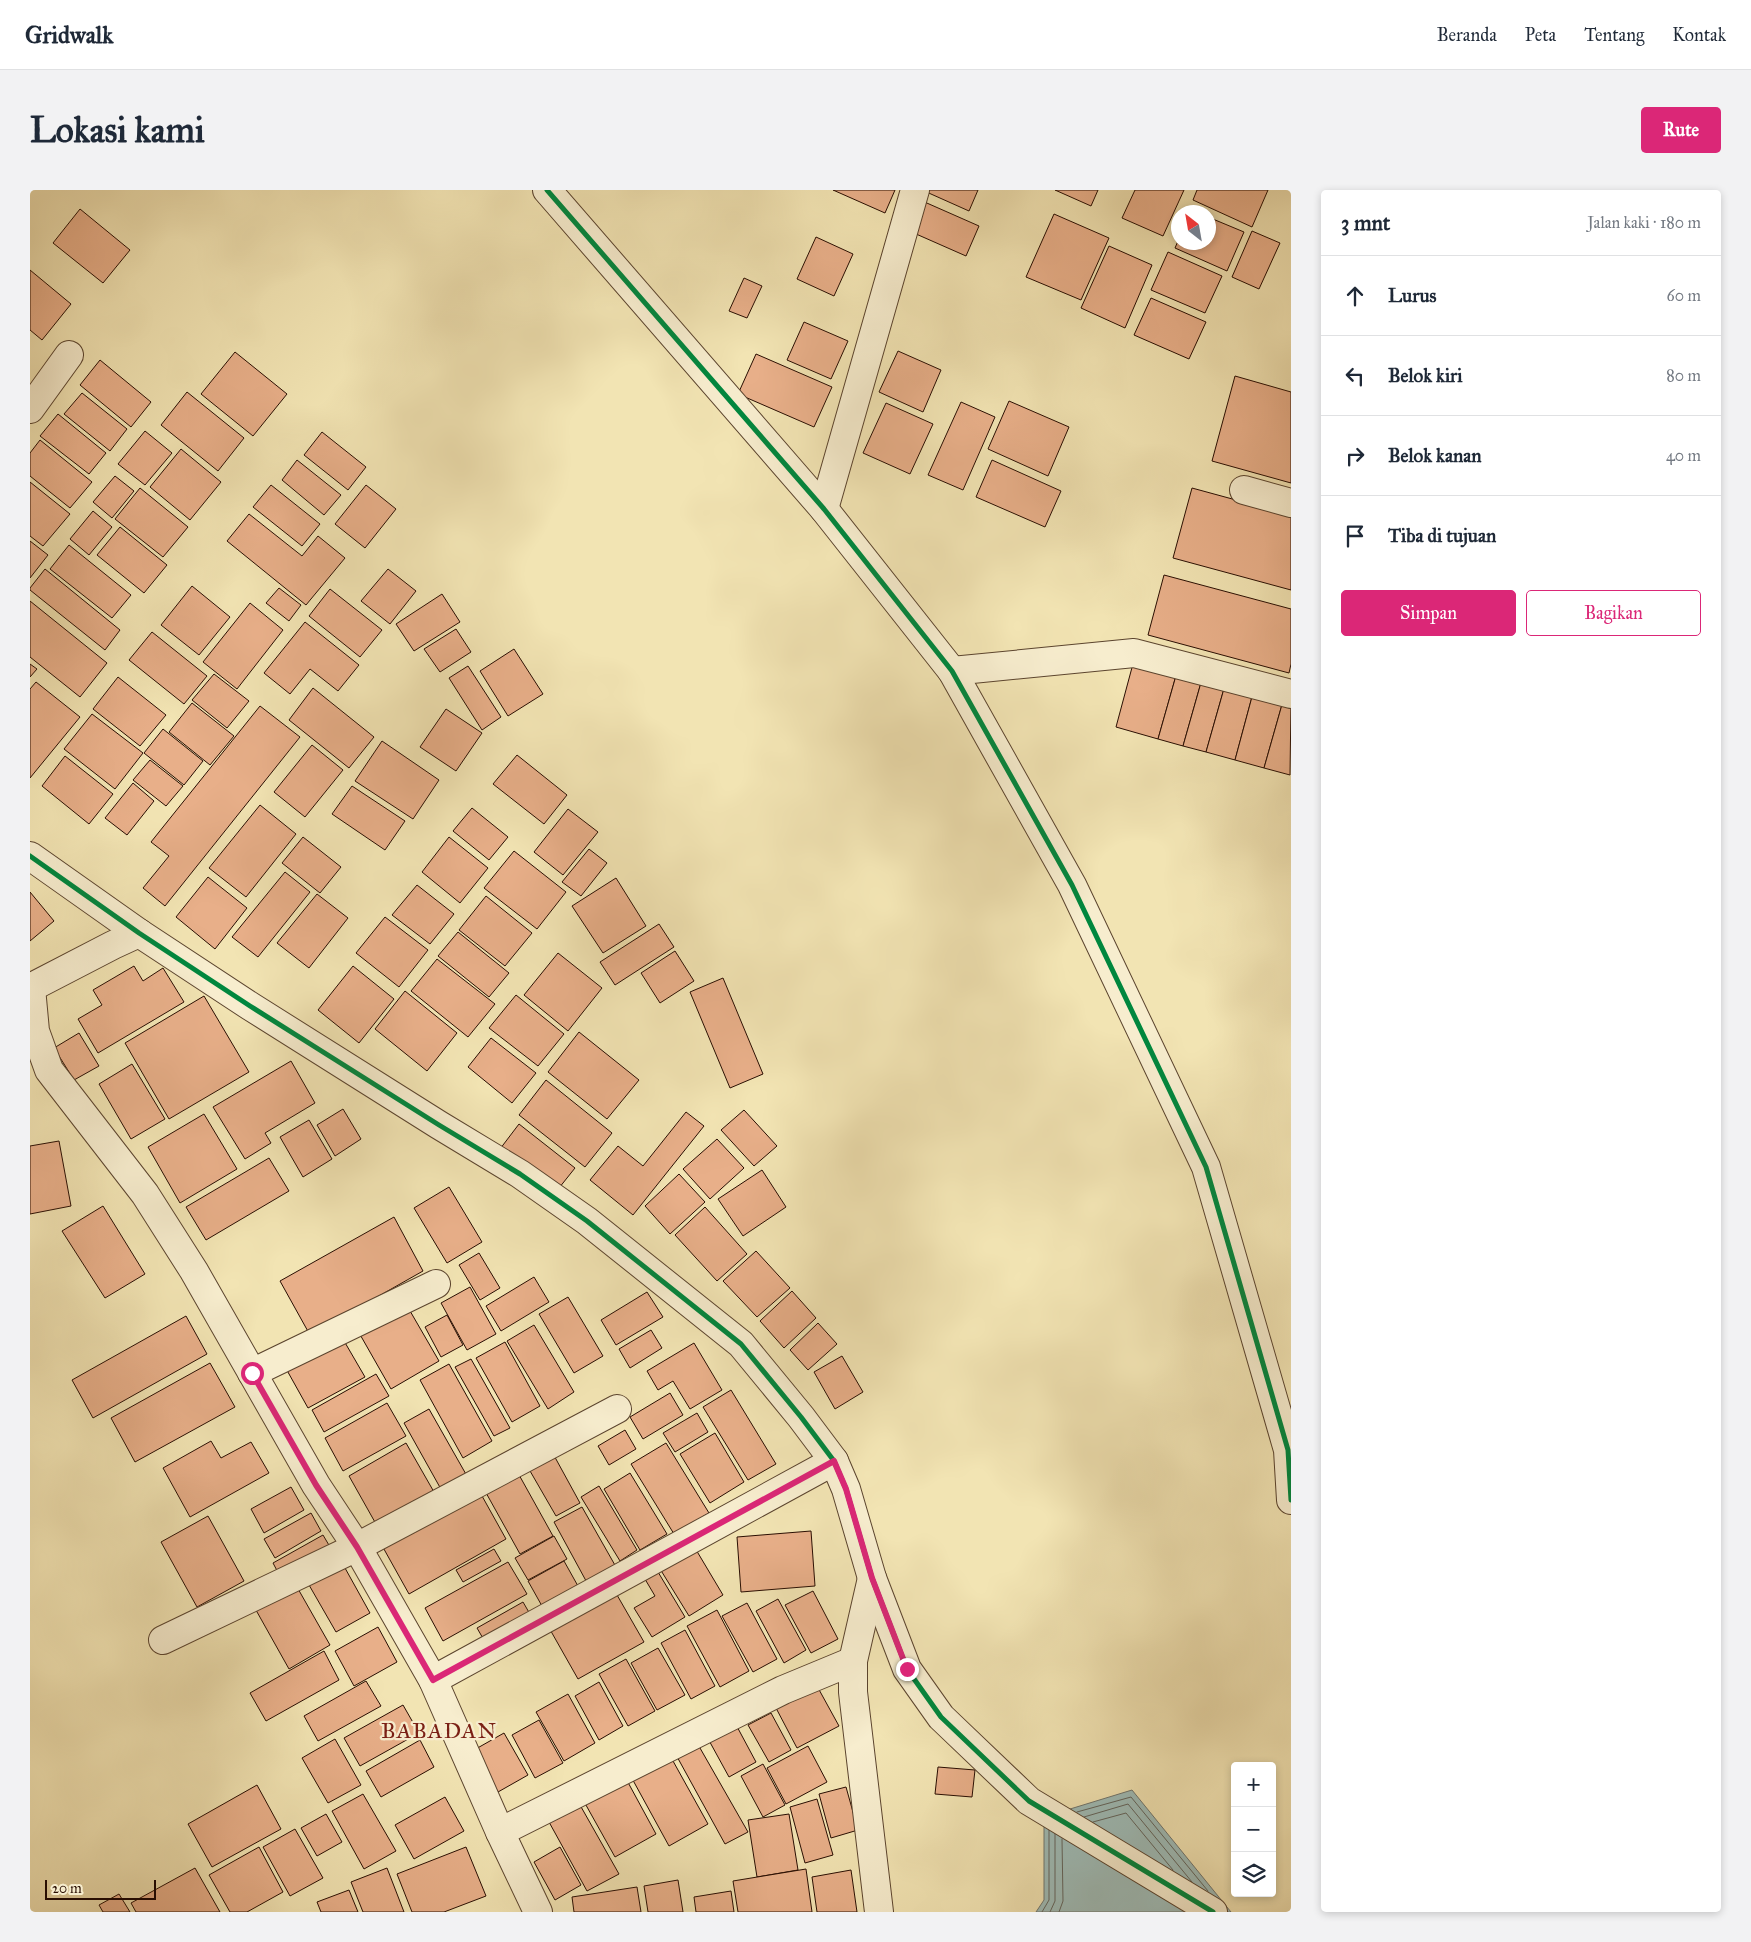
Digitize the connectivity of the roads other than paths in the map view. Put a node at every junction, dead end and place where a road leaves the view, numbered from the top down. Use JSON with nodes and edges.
{"nodes":[{"id":1,"x":547,"y":190,"type":"edge"},
{"id":2,"x":914,"y":190,"type":"edge"},
{"id":3,"x":69,"y":355,"type":"dead end"},
{"id":4,"x":30,"y":409,"type":"edge"},
{"id":5,"x":1244,"y":490,"type":"dead end"},
{"id":6,"x":1291,"y":503,"type":"edge"},
{"id":7,"x":824,"y":509,"type":"junction"},
{"id":8,"x":952,"y":671,"type":"junction"},
{"id":9,"x":1291,"y":694,"type":"edge"},
{"id":10,"x":30,"y":856,"type":"edge"},
{"id":11,"x":140,"y":933,"type":"junction"},
{"id":12,"x":30,"y":988,"type":"edge"},
{"id":13,"x":436,"y":1284,"type":"dead end"},
{"id":14,"x":252,"y":1373,"type":"junction"},
{"id":15,"x":617,"y":1409,"type":"dead end"},
{"id":16,"x":1290,"y":1450,"type":"edge"},
{"id":17,"x":834,"y":1461,"type":"junction"},
{"id":18,"x":1291,"y":1500,"type":"edge"},
{"id":19,"x":357,"y":1547,"type":"junction"},
{"id":20,"x":872,"y":1578,"type":"junction"},
{"id":21,"x":163,"y":1640,"type":"dead end"},
{"id":22,"x":853,"y":1660,"type":"junction"},
{"id":23,"x":433,"y":1680,"type":"junction"},
{"id":24,"x":500,"y":1832,"type":"junction"},
{"id":25,"x":538,"y":1912,"type":"edge"},
{"id":26,"x":879,"y":1912,"type":"edge"},
{"id":27,"x":1213,"y":1912,"type":"edge"}],
"edges":[{"from":1,"to":7,"type":"street"},
{"from":2,"to":7,"type":"street"},
{"from":3,"to":4,"type":"street"},
{"from":5,"to":6,"type":"street"},
{"from":7,"to":8,"type":"street"},
{"from":8,"to":9,"type":"street"},
{"from":8,"to":16,"type":"street"},
{"from":10,"to":11,"type":"street"},
{"from":11,"to":12,"type":"street"},
{"from":11,"to":17,"type":"street"},
{"from":12,"to":14,"type":"street"},
{"from":13,"to":14,"type":"street"},
{"from":14,"to":19,"type":"street"},
{"from":15,"to":19,"type":"street"},
{"from":16,"to":18,"type":"street"},
{"from":17,"to":20,"type":"street"},
{"from":17,"to":23,"type":"street"},
{"from":19,"to":21,"type":"street"},
{"from":19,"to":23,"type":"street"},
{"from":20,"to":22,"type":"street"},
{"from":20,"to":27,"type":"street"},
{"from":22,"to":24,"type":"street"},
{"from":22,"to":26,"type":"street"},
{"from":23,"to":24,"type":"street"},
{"from":24,"to":25,"type":"street"}]}
